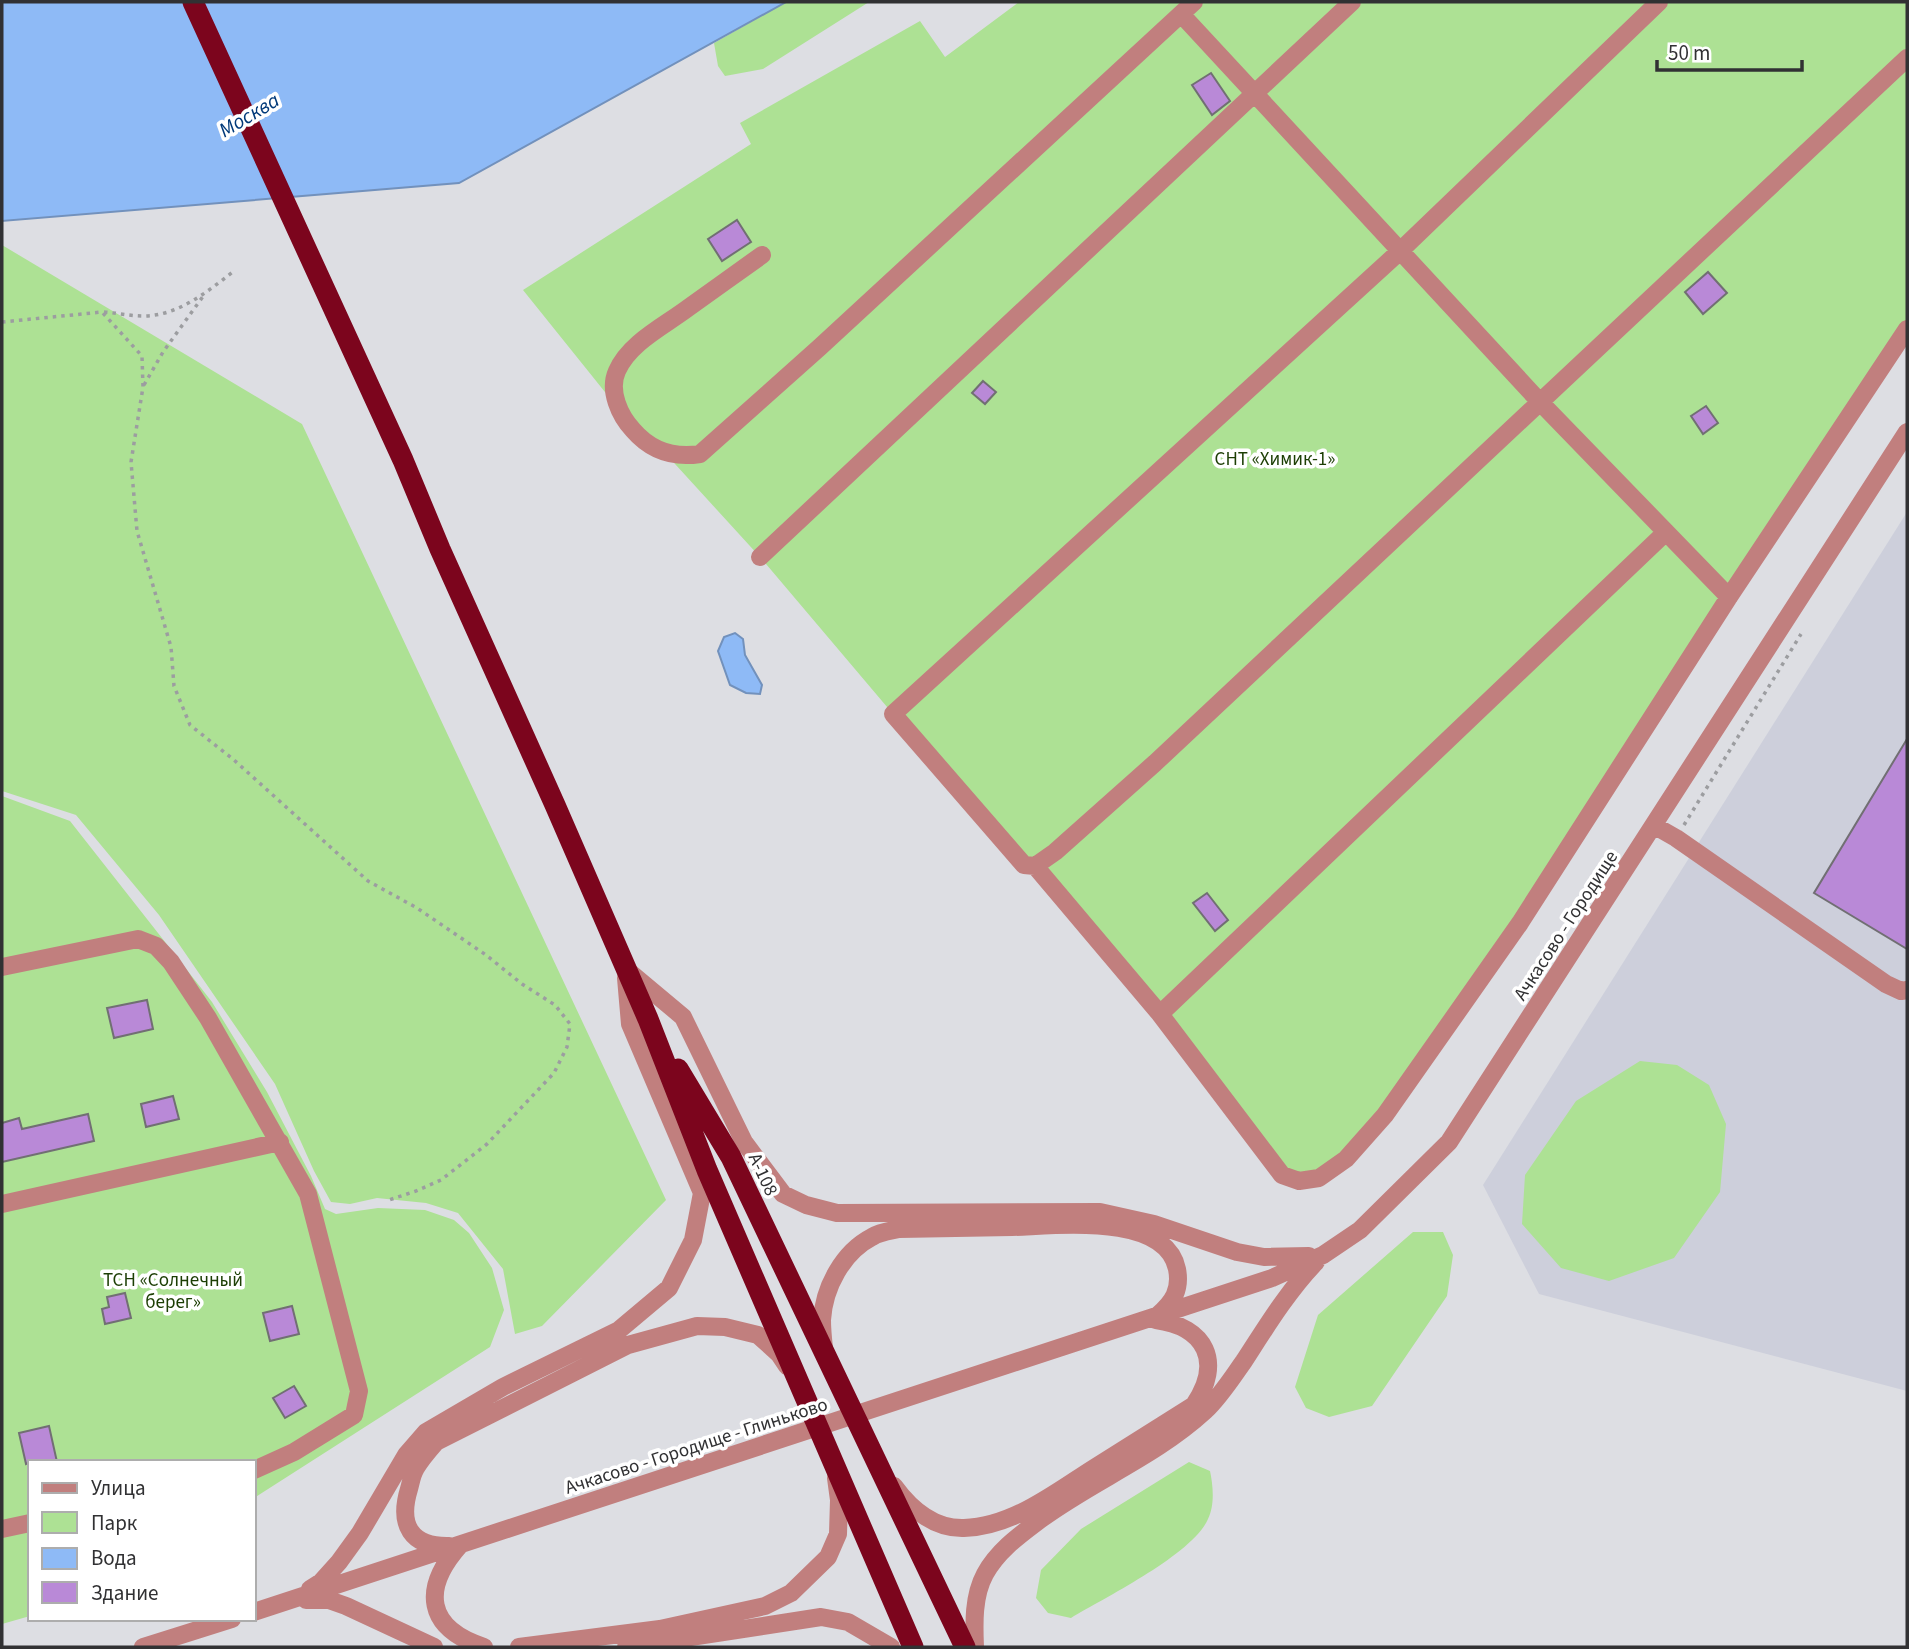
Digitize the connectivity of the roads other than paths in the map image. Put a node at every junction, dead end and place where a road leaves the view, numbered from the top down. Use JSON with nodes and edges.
{"nodes":[{"id":1,"x":193,"y":2,"type":"edge"},
{"id":2,"x":1352,"y":2,"type":"edge"},
{"id":3,"x":1659,"y":2,"type":"edge"},
{"id":4,"x":1188,"y":8,"type":"edge"},
{"id":5,"x":1907,"y":58,"type":"edge"},
{"id":6,"x":1254,"y":93,"type":"junction"},
{"id":7,"x":1399,"y":252,"type":"junction"},
{"id":8,"x":762,"y":255,"type":"dead end"},
{"id":9,"x":1907,"y":329,"type":"edge"},
{"id":10,"x":1540,"y":402,"type":"junction"},
{"id":11,"x":1906,"y":433,"type":"edge"},
{"id":12,"x":1665,"y":532,"type":"junction"},
{"id":13,"x":760,"y":557,"type":"dead end"},
{"id":14,"x":1729,"y":597,"type":"junction"},
{"id":15,"x":1655,"y":826,"type":"junction"},
{"id":16,"x":1035,"y":866,"type":"junction"},
{"id":17,"x":2,"y":967,"type":"edge"},
{"id":18,"x":625,"y":969,"type":"junction"},
{"id":19,"x":1907,"y":989,"type":"edge"},
{"id":20,"x":1160,"y":1014,"type":"junction"},
{"id":21,"x":648,"y":1019,"type":"junction"},
{"id":22,"x":280,"y":1142,"type":"junction"},
{"id":23,"x":2,"y":1204,"type":"edge"},
{"id":24,"x":1323,"y":1255,"type":"junction"},
{"id":25,"x":1152,"y":1319,"type":"junction"},
{"id":26,"x":825,"y":1355,"type":"junction"},
{"id":27,"x":800,"y":1385,"type":"junction"},
{"id":28,"x":874,"y":1459,"type":"junction"},
{"id":29,"x":834,"y":1468,"type":"junction"},
{"id":30,"x":256,"y":1469,"type":"edge"},
{"id":31,"x":28,"y":1522,"type":"edge"},
{"id":32,"x":2,"y":1529,"type":"edge"},
{"id":33,"x":460,"y":1545,"type":"junction"},
{"id":34,"x":292,"y":1600,"type":"junction"},
{"id":35,"x":256,"y":1611,"type":"edge"},
{"id":36,"x":226,"y":1621,"type":"edge"},
{"id":37,"x":143,"y":1647,"type":"edge"},
{"id":38,"x":434,"y":1647,"type":"edge"},
{"id":39,"x":484,"y":1647,"type":"edge"},
{"id":40,"x":519,"y":1647,"type":"edge"},
{"id":41,"x":626,"y":1647,"type":"edge"},
{"id":42,"x":891,"y":1647,"type":"edge"},
{"id":43,"x":913,"y":1647,"type":"edge"},
{"id":44,"x":965,"y":1647,"type":"edge"},
{"id":45,"x":975,"y":1647,"type":"edge"}],
"edges":[{"from":1,"to":18,"type":"highway","number":"А-108"},
{"from":2,"to":6,"type":"street"},
{"from":3,"to":7,"type":"street"},
{"from":4,"to":6,"type":"street"},
{"from":4,"to":8,"type":"street"},
{"from":5,"to":10,"type":"street"},
{"from":6,"to":7,"type":"street"},
{"from":6,"to":13,"type":"street"},
{"from":7,"to":10,"type":"street"},
{"from":7,"to":16,"type":"street"},
{"from":9,"to":14,"type":"street"},
{"from":10,"to":12,"type":"street"},
{"from":10,"to":16,"type":"street"},
{"from":11,"to":15,"type":"street","name":"Ачкасово - Городище"},
{"from":12,"to":14,"type":"street"},
{"from":12,"to":20,"type":"street"},
{"from":14,"to":20,"type":"street"},
{"from":15,"to":19,"type":"street"},
{"from":15,"to":24,"type":"street","name":"Ачкасово - Городище"},
{"from":16,"to":20,"type":"street"},
{"from":17,"to":22,"type":"street"},
{"from":18,"to":21,"type":"highway","number":"А-108"},
{"from":18,"to":24,"type":"street"},
{"from":18,"to":34,"type":"street"},
{"from":21,"to":26,"type":"highway","name":"А-108","number":"А-108"},
{"from":21,"to":27,"type":"highway","number":"А-108"},
{"from":22,"to":23,"type":"street"},
{"from":22,"to":30,"type":"street"},
{"from":24,"to":25,"type":"street","name":"Ачкасово - Городище"},
{"from":24,"to":45,"type":"street"},
{"from":25,"to":26,"type":"street"},
{"from":25,"to":28,"type":"street"},
{"from":25,"to":33,"type":"street","name":"Ачкасово - Городище - Глиньково"},
{"from":26,"to":28,"type":"highway","number":"А-108"},
{"from":27,"to":29,"type":"highway","number":"А-108"},
{"from":27,"to":33,"type":"street"},
{"from":28,"to":44,"type":"highway","number":"А-108"},
{"from":29,"to":40,"type":"street"},
{"from":29,"to":43,"type":"highway","number":"А-108"},
{"from":31,"to":32,"type":"street"},
{"from":33,"to":34,"type":"street","name":"Ачкасово - Городище - Глиньково"},
{"from":33,"to":39,"type":"street"},
{"from":34,"to":35,"type":"street","name":"Ачкасово - Городище - Глиньково"},
{"from":34,"to":38,"type":"street"},
{"from":36,"to":37,"type":"street"},
{"from":41,"to":42,"type":"street"}]}
